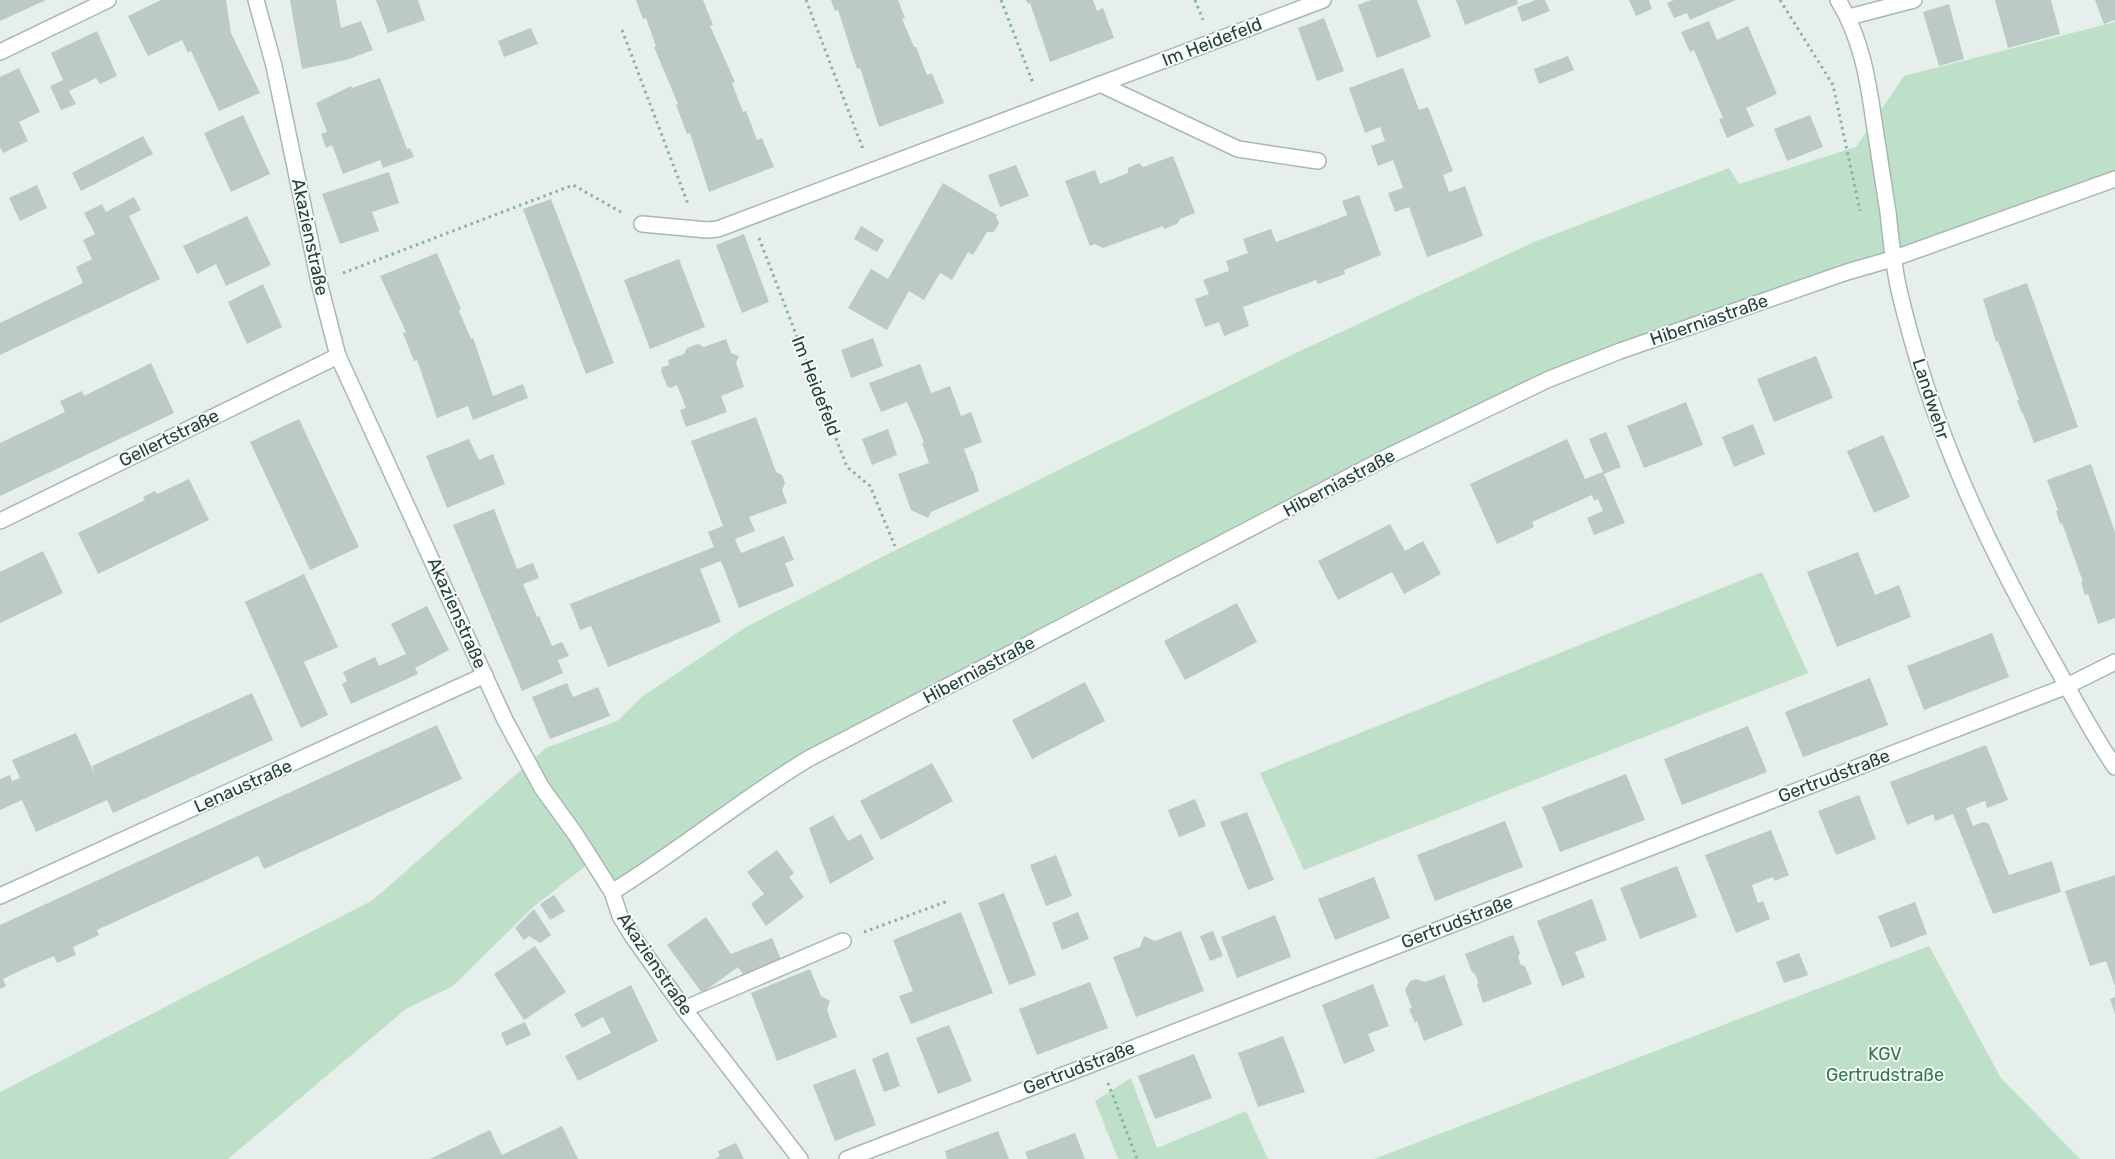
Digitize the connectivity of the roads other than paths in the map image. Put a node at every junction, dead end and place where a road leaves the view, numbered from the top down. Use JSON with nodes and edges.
{"nodes":[{"id":1,"x":108,"y":0,"type":"edge"},
{"id":2,"x":256,"y":0,"type":"edge"},
{"id":3,"x":1323,"y":0,"type":"edge"},
{"id":4,"x":1838,"y":0,"type":"edge"},
{"id":5,"x":1914,"y":0,"type":"edge"},
{"id":6,"x":1848,"y":17,"type":"junction"},
{"id":7,"x":0,"y":52,"type":"edge"},
{"id":8,"x":1100,"y":84,"type":"junction"},
{"id":9,"x":1318,"y":161,"type":"dead end"},
{"id":10,"x":2115,"y":179,"type":"edge"},
{"id":11,"x":642,"y":224,"type":"road end"},
{"id":12,"x":1892,"y":259,"type":"junction"},
{"id":13,"x":338,"y":356,"type":"junction"},
{"id":14,"x":0,"y":521,"type":"edge"},
{"id":15,"x":2115,"y":662,"type":"edge"},
{"id":16,"x":485,"y":675,"type":"junction"},
{"id":17,"x":2067,"y":686,"type":"junction"},
{"id":18,"x":2115,"y":767,"type":"edge"},
{"id":19,"x":612,"y":892,"type":"junction"},
{"id":20,"x":0,"y":896,"type":"edge"},
{"id":21,"x":843,"y":941,"type":"road end"},
{"id":22,"x":684,"y":1009,"type":"junction"},
{"id":23,"x":800,"y":1159,"type":"edge"},
{"id":24,"x":847,"y":1159,"type":"edge"}],
"edges":[{"from":1,"to":7,"type":"street"},
{"from":2,"to":13,"type":"street","name":"Akazienstraße"},
{"from":3,"to":8,"type":"street","name":"Im Heidefeld"},
{"from":4,"to":6,"type":"street","name":"Landwehr"},
{"from":5,"to":6,"type":"street"},
{"from":6,"to":12,"type":"street","name":"Landwehr"},
{"from":8,"to":9,"type":"street"},
{"from":8,"to":11,"type":"street","name":"Im Heidefeld"},
{"from":10,"to":12,"type":"street","name":"Hiberniastraße"},
{"from":12,"to":17,"type":"street","name":"Landwehr"},
{"from":12,"to":19,"type":"street","name":"Hiberniastraße"},
{"from":13,"to":14,"type":"street","name":"Gellertstraße"},
{"from":13,"to":16,"type":"street","name":"Akazienstraße"},
{"from":15,"to":17,"type":"street","name":"Gertrudstraße"},
{"from":16,"to":19,"type":"street","name":"Akazienstraße"},
{"from":16,"to":20,"type":"street","name":"Lenaustraße"},
{"from":17,"to":18,"type":"street","name":"Landwehr"},
{"from":17,"to":24,"type":"street","name":"Gertrudstraße"},
{"from":19,"to":22,"type":"street","name":"Akazienstraße"},
{"from":21,"to":22,"type":"street"},
{"from":22,"to":23,"type":"street","name":"Akazienstraße"}]}
